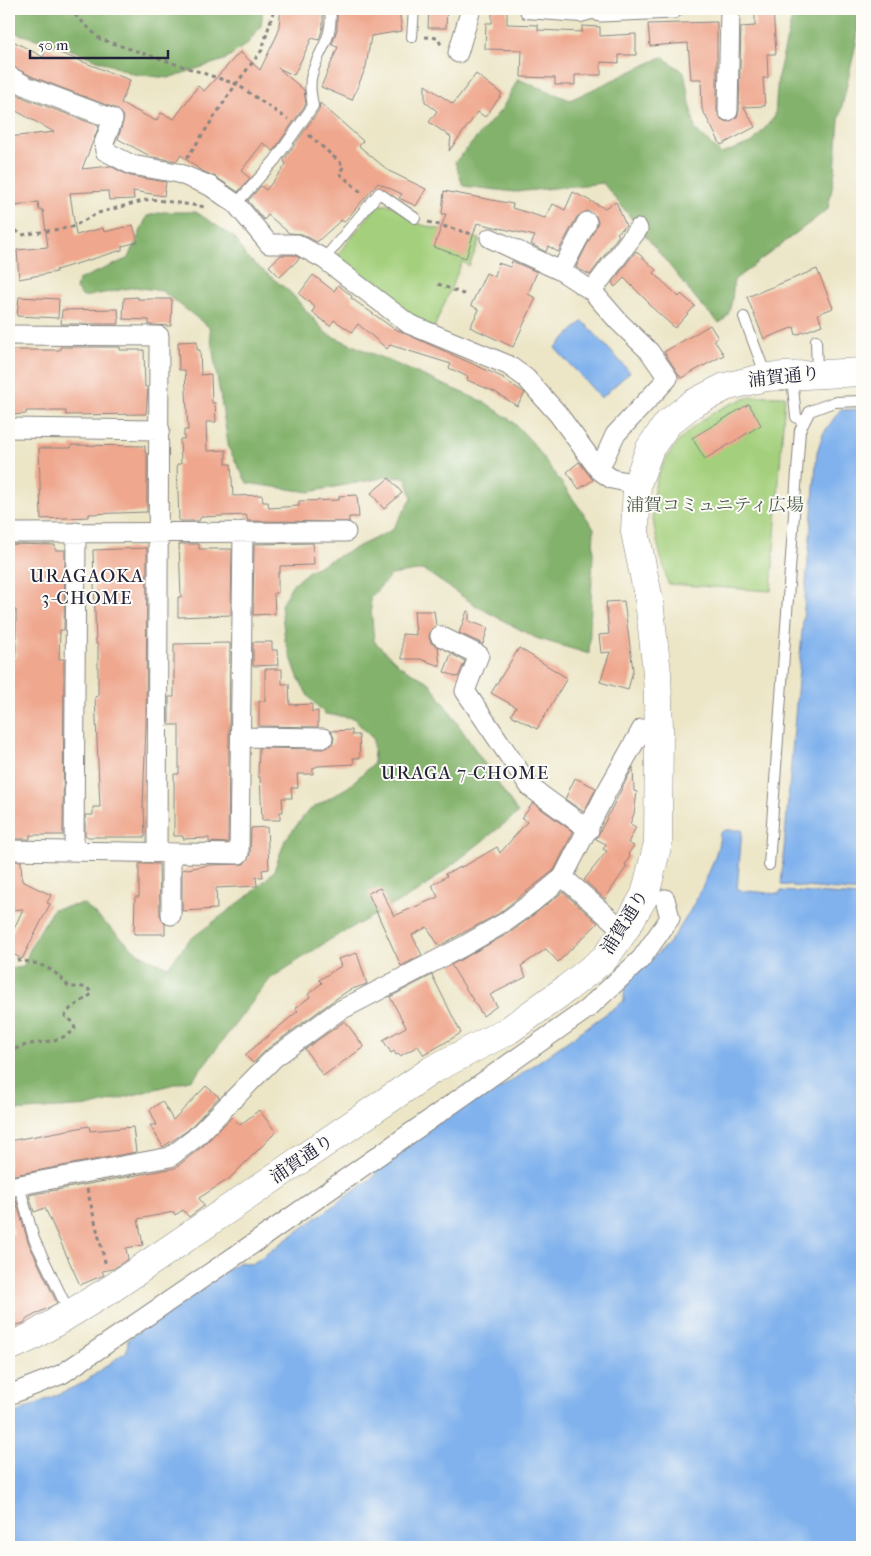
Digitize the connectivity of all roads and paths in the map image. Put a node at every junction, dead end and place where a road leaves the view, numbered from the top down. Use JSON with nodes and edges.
{"nodes":[{"id":1,"x":69,"y":9,"type":"edge"},
{"id":2,"x":274,"y":9,"type":"edge"},
{"id":3,"x":330,"y":9,"type":"edge"},
{"id":4,"x":414,"y":9,"type":"edge"},
{"id":5,"x":471,"y":9,"type":"edge"},
{"id":6,"x":673,"y":9,"type":"edge"},
{"id":7,"x":730,"y":9,"type":"edge"},
{"id":8,"x":600,"y":10,"type":"edge"},
{"id":9,"x":526,"y":13,"type":"dead end"},
{"id":10,"x":412,"y":37,"type":"joint"},
{"id":11,"x":458,"y":53,"type":"joint"},
{"id":12,"x":9,"y":76,"type":"edge"},
{"id":13,"x":236,"y":84,"type":"junction"},
{"id":14,"x":728,"y":110,"type":"dead end"},
{"id":15,"x":178,"y":173,"type":"junction"},
{"id":16,"x":236,"y":204,"type":"junction"},
{"id":17,"x":212,"y":208,"type":"dead end"},
{"id":18,"x":415,"y":218,"type":"joint"},
{"id":19,"x":587,"y":222,"type":"dead end"},
{"id":20,"x":9,"y":226,"type":"edge"},
{"id":21,"x":638,"y":229,"type":"dead end"},
{"id":22,"x":490,"y":238,"type":"joint"},
{"id":23,"x":324,"y":259,"type":"junction"},
{"id":24,"x":561,"y":271,"type":"junction"},
{"id":25,"x":438,"y":284,"type":"dead end"},
{"id":26,"x":592,"y":291,"type":"junction"},
{"id":27,"x":466,"y":295,"type":"dead end"},
{"id":28,"x":744,"y":317,"type":"dead end"},
{"id":29,"x":9,"y":335,"type":"edge"},
{"id":30,"x":816,"y":340,"type":"dead end"},
{"id":31,"x":862,"y":372,"type":"edge"},
{"id":32,"x":792,"y":375,"type":"junction"},
{"id":33,"x":862,"y":401,"type":"edge"},
{"id":34,"x":804,"y":423,"type":"junction"},
{"id":35,"x":9,"y":428,"type":"edge"},
{"id":36,"x":160,"y":430,"type":"junction"},
{"id":37,"x":599,"y":470,"type":"junction"},
{"id":38,"x":637,"y":484,"type":"junction"},
{"id":39,"x":9,"y":532,"type":"edge"},
{"id":40,"x":76,"y":532,"type":"junction"},
{"id":41,"x":159,"y":532,"type":"junction"},
{"id":42,"x":243,"y":532,"type":"junction"},
{"id":43,"x":346,"y":532,"type":"dead end"},
{"id":44,"x":440,"y":636,"type":"dead end"},
{"id":45,"x":659,"y":729,"type":"junction"},
{"id":46,"x":241,"y":736,"type":"junction"},
{"id":47,"x":324,"y":738,"type":"dead end"},
{"id":48,"x":589,"y":830,"type":"junction"},
{"id":49,"x":9,"y":850,"type":"edge"},
{"id":50,"x":74,"y":851,"type":"junction"},
{"id":51,"x":164,"y":853,"type":"junction"},
{"id":52,"x":769,"y":865,"type":"dead end"},
{"id":53,"x":563,"y":877,"type":"junction"},
{"id":54,"x":665,"y":899,"type":"dead end"},
{"id":55,"x":171,"y":916,"type":"dead end"},
{"id":56,"x":624,"y":931,"type":"junction"},
{"id":57,"x":9,"y":960,"type":"edge"},
{"id":58,"x":9,"y":1053,"type":"edge"},
{"id":59,"x":83,"y":1174,"type":"junction"},
{"id":60,"x":14,"y":1186,"type":"edge"},
{"id":61,"x":111,"y":1289,"type":"junction"},
{"id":62,"x":70,"y":1314,"type":"junction"},
{"id":63,"x":9,"y":1347,"type":"edge"},
{"id":64,"x":9,"y":1395,"type":"edge"}],
"edges":[{"from":1,"to":13,"type":"path"},
{"from":2,"to":13,"type":"path"},
{"from":3,"to":16,"type":"lane"},
{"from":4,"to":10,"type":"lane"},
{"from":5,"to":11,"type":"street"},
{"from":6,"to":8,"type":"street"},
{"from":7,"to":14,"type":"street"},
{"from":8,"to":9,"type":"lane"},
{"from":10,"to":11,"type":"path"},
{"from":12,"to":15,"type":"street"},
{"from":13,"to":15,"type":"path"},
{"from":15,"to":16,"type":"street"},
{"from":16,"to":23,"type":"street"},
{"from":17,"to":20,"type":"path"},
{"from":18,"to":22,"type":"path"},
{"from":18,"to":23,"type":"lane"},
{"from":19,"to":24,"type":"street"},
{"from":21,"to":26,"type":"street"},
{"from":22,"to":24,"type":"street"},
{"from":23,"to":37,"type":"street"},
{"from":24,"to":26,"type":"street"},
{"from":25,"to":27,"type":"path"},
{"from":26,"to":37,"type":"street"},
{"from":28,"to":32,"type":"lane"},
{"from":29,"to":36,"type":"street"},
{"from":30,"to":32,"type":"lane"},
{"from":31,"to":32,"type":"main road","name":"浦賀通り"},
{"from":32,"to":34,"type":"lane"},
{"from":32,"to":38,"type":"main road","name":"浦賀通り"},
{"from":33,"to":34,"type":"lane"},
{"from":34,"to":52,"type":"lane"},
{"from":35,"to":36,"type":"street"},
{"from":36,"to":41,"type":"street"},
{"from":37,"to":38,"type":"street"},
{"from":38,"to":45,"type":"main road","name":"浦賀通り"},
{"from":39,"to":40,"type":"street"},
{"from":40,"to":41,"type":"street"},
{"from":40,"to":50,"type":"street"},
{"from":41,"to":42,"type":"street"},
{"from":41,"to":51,"type":"street"},
{"from":42,"to":43,"type":"street"},
{"from":42,"to":46,"type":"street"},
{"from":44,"to":48,"type":"street"},
{"from":45,"to":48,"type":"street"},
{"from":45,"to":56,"type":"main road","name":"浦賀通り"},
{"from":46,"to":47,"type":"street"},
{"from":46,"to":51,"type":"street"},
{"from":48,"to":53,"type":"street"},
{"from":49,"to":50,"type":"street"},
{"from":50,"to":51,"type":"street"},
{"from":51,"to":55,"type":"street"},
{"from":53,"to":56,"type":"street"},
{"from":53,"to":59,"type":"street"},
{"from":54,"to":64,"type":"street"},
{"from":56,"to":61,"type":"main road","name":"浦賀通り"},
{"from":57,"to":58,"type":"path"},
{"from":59,"to":60,"type":"street"},
{"from":59,"to":61,"type":"path"},
{"from":60,"to":62,"type":"lane"},
{"from":61,"to":62,"type":"main road","name":"浦賀通り"},
{"from":62,"to":63,"type":"main road","name":"浦賀通り"}]}
